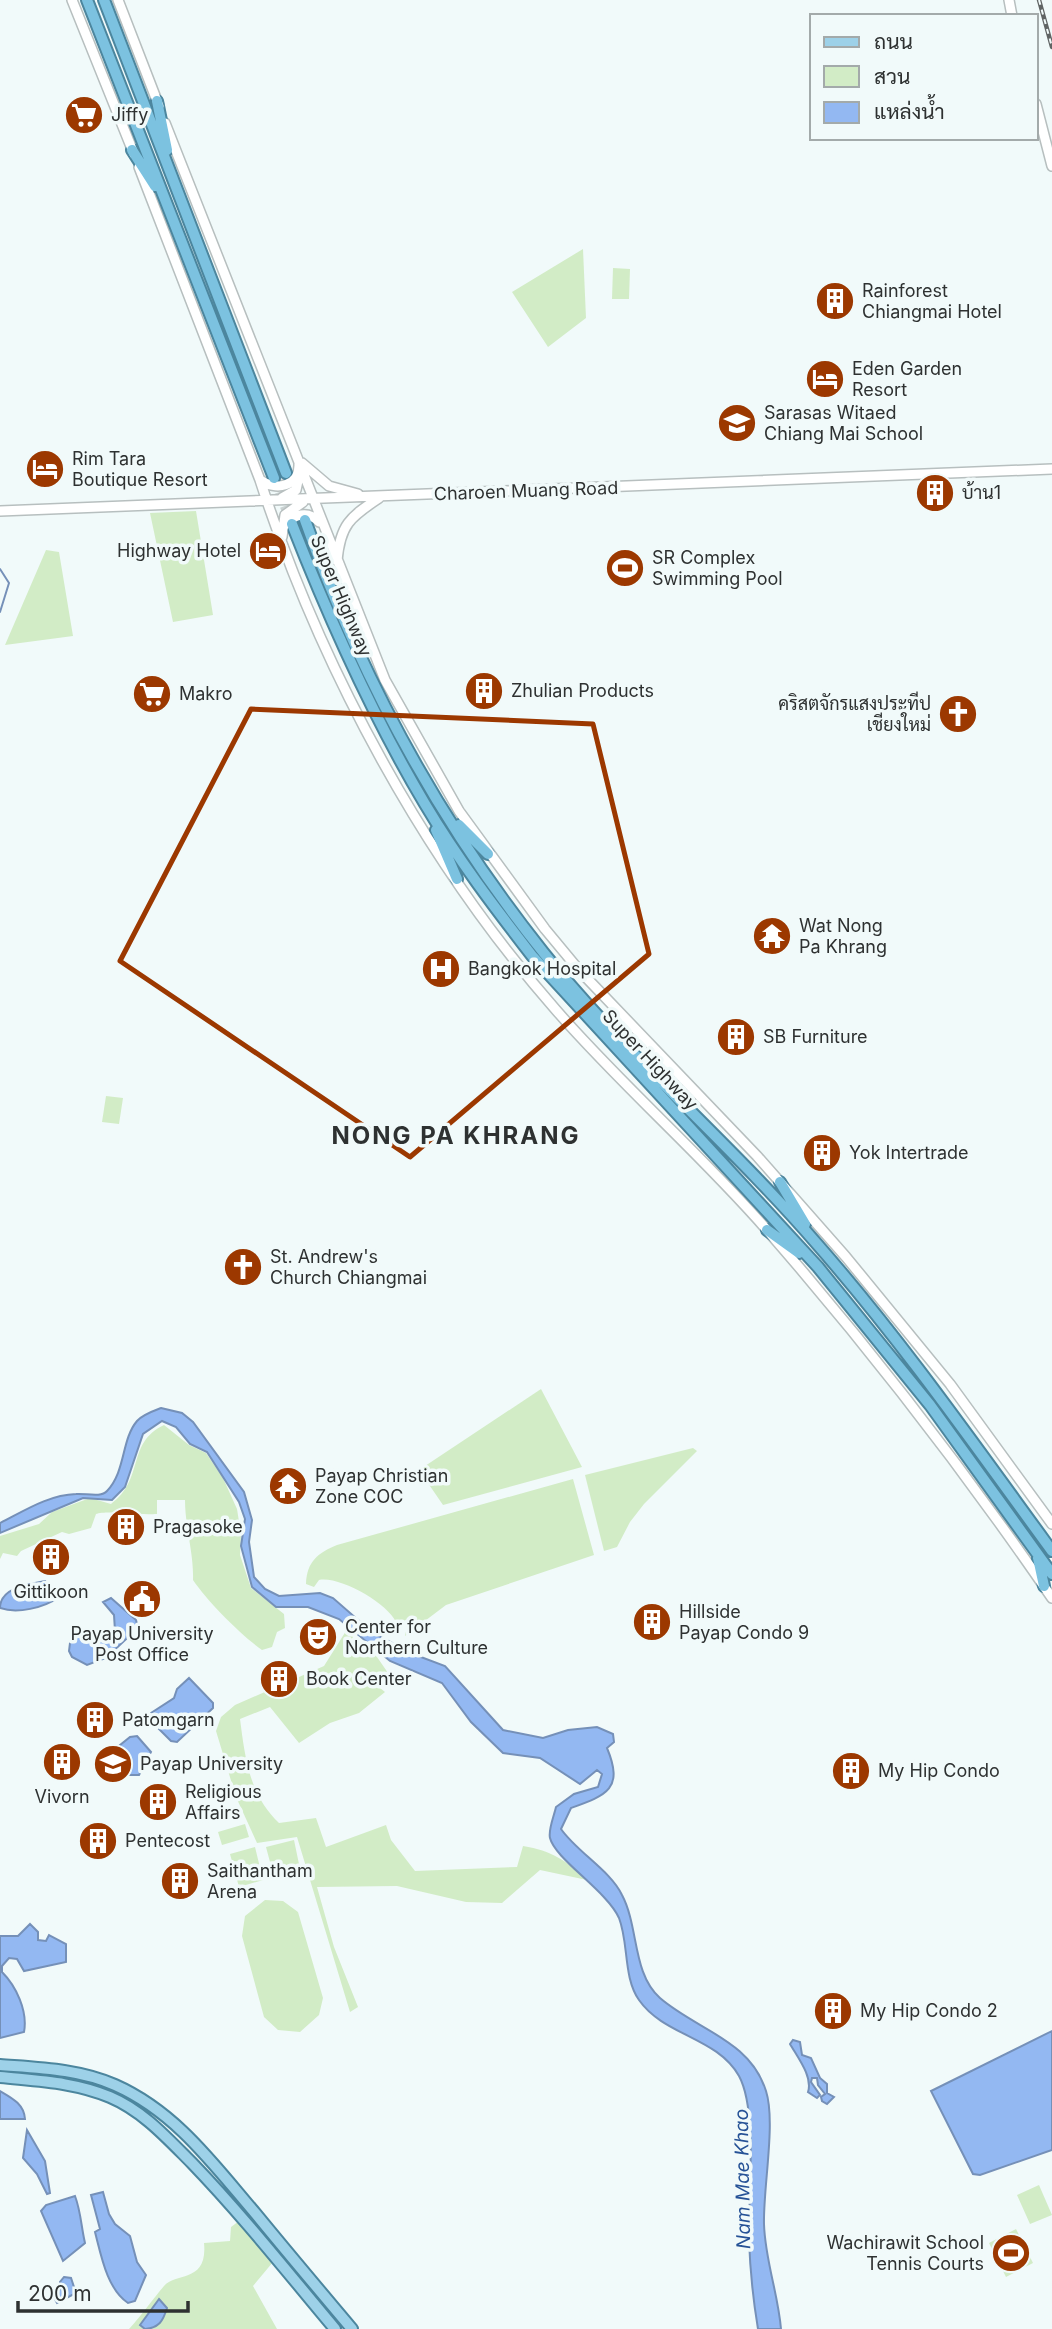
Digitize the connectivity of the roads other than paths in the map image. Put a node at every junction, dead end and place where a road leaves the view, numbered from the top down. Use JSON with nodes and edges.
{"nodes":[{"id":1,"x":72,"y":0,"type":"edge"},
{"id":2,"x":87,"y":0,"type":"edge"},
{"id":3,"x":104,"y":0,"type":"edge"},
{"id":4,"x":118,"y":0,"type":"edge"},
{"id":5,"x":157,"y":101,"type":"junction"},
{"id":6,"x":1038,"y":112,"type":"edge"},
{"id":7,"x":132,"y":150,"type":"junction"},
{"id":8,"x":1052,"y":166,"type":"edge"},
{"id":9,"x":173,"y":180,"type":"junction"},
{"id":10,"x":168,"y":206,"type":"junction"},
{"id":11,"x":298,"y":464,"type":"junction"},
{"id":12,"x":1052,"y":469,"type":"edge"},
{"id":13,"x":286,"y":473,"type":"tunnel mouth"},
{"id":14,"x":274,"y":478,"type":"tunnel mouth"},
{"id":15,"x":260,"y":480,"type":"junction"},
{"id":16,"x":381,"y":497,"type":"junction"},
{"id":17,"x":313,"y":499,"type":"junction"},
{"id":18,"x":250,"y":501,"type":"junction"},
{"id":19,"x":267,"y":501,"type":"junction"},
{"id":20,"x":0,"y":511,"type":"edge"},
{"id":21,"x":304,"y":520,"type":"tunnel mouth"},
{"id":22,"x":287,"y":527,"type":"junction"},
{"id":23,"x":324,"y":528,"type":"junction"},
{"id":24,"x":283,"y":546,"type":"junction"},
{"id":25,"x":337,"y":564,"type":"junction"},
{"id":26,"x":426,"y":806,"type":"junction"},
{"id":27,"x":439,"y":806,"type":"junction"},
{"id":28,"x":488,"y":854,"type":"junction"},
{"id":29,"x":457,"y":879,"type":"junction"},
{"id":30,"x":780,"y":1182,"type":"junction"},
{"id":31,"x":767,"y":1230,"type":"junction"},
{"id":32,"x":818,"y":1244,"type":"junction"},
{"id":33,"x":818,"y":1267,"type":"junction"},
{"id":34,"x":1052,"y":1524,"type":"edge"},
{"id":35,"x":1052,"y":1551,"type":"edge"},
{"id":36,"x":1037,"y":1553,"type":"junction"},
{"id":37,"x":1052,"y":1574,"type":"edge"},
{"id":38,"x":1044,"y":1586,"type":"junction"},
{"id":39,"x":1052,"y":1598,"type":"edge"},
{"id":40,"x":0,"y":2065,"type":"edge"},
{"id":41,"x":0,"y":2077,"type":"edge"},
{"id":42,"x":335,"y":2329,"type":"edge"},
{"id":43,"x":352,"y":2329,"type":"edge"}],
"edges":[{"from":1,"to":7,"type":"main road"},
{"from":2,"to":10,"type":"highway"},
{"from":3,"to":9,"type":"highway"},
{"from":4,"to":5,"type":"main road"},
{"from":5,"to":9,"type":"highway"},
{"from":5,"to":11,"type":"main road"},
{"from":6,"to":8,"type":"main road"},
{"from":7,"to":10,"type":"highway"},
{"from":7,"to":15,"type":"main road"},
{"from":9,"to":13,"type":"highway"},
{"from":10,"to":14,"type":"highway"},
{"from":11,"to":15,"type":"main road"},
{"from":11,"to":16,"type":"main road"},
{"from":11,"to":17,"type":"main road"},
{"from":11,"to":19,"type":"main road"},
{"from":12,"to":16,"type":"main road","name":"Charoen Muang Road"},
{"from":15,"to":18,"type":"main road"},
{"from":15,"to":19,"type":"main road"},
{"from":16,"to":17,"type":"main road","name":"Charoen Muang Road"},
{"from":16,"to":25,"type":"main road"},
{"from":17,"to":19,"type":"main road","name":"Charoen Muang Road"},
{"from":17,"to":22,"type":"main road"},
{"from":17,"to":23,"type":"main road"},
{"from":18,"to":19,"type":"main road","name":"Charoen Muang Road"},
{"from":18,"to":20,"type":"main road","name":"Charoen Muang Road"},
{"from":19,"to":24,"type":"main road"},
{"from":21,"to":27,"type":"highway","name":"Super Highway"},
{"from":22,"to":23,"type":"main road"},
{"from":22,"to":24,"type":"main road"},
{"from":22,"to":26,"type":"highway","name":"Super Highway"},
{"from":23,"to":25,"type":"main road"},
{"from":24,"to":29,"type":"main road"},
{"from":25,"to":28,"type":"main road"},
{"from":26,"to":29,"type":"highway"},
{"from":26,"to":33,"type":"highway","name":"Super Highway"},
{"from":27,"to":28,"type":"highway"},
{"from":27,"to":32,"type":"highway","name":"Super Highway"},
{"from":28,"to":30,"type":"main road"},
{"from":29,"to":31,"type":"main road"},
{"from":30,"to":32,"type":"highway"},
{"from":30,"to":34,"type":"main road"},
{"from":31,"to":33,"type":"highway"},
{"from":31,"to":38,"type":"main road"},
{"from":32,"to":35,"type":"highway","name":"Super Highway"},
{"from":33,"to":36,"type":"highway","name":"Super Highway"},
{"from":36,"to":37,"type":"highway","name":"Super Highway"},
{"from":36,"to":38,"type":"highway"},
{"from":38,"to":39,"type":"main road"},
{"from":40,"to":43,"type":"main road"},
{"from":41,"to":42,"type":"main road"}]}
